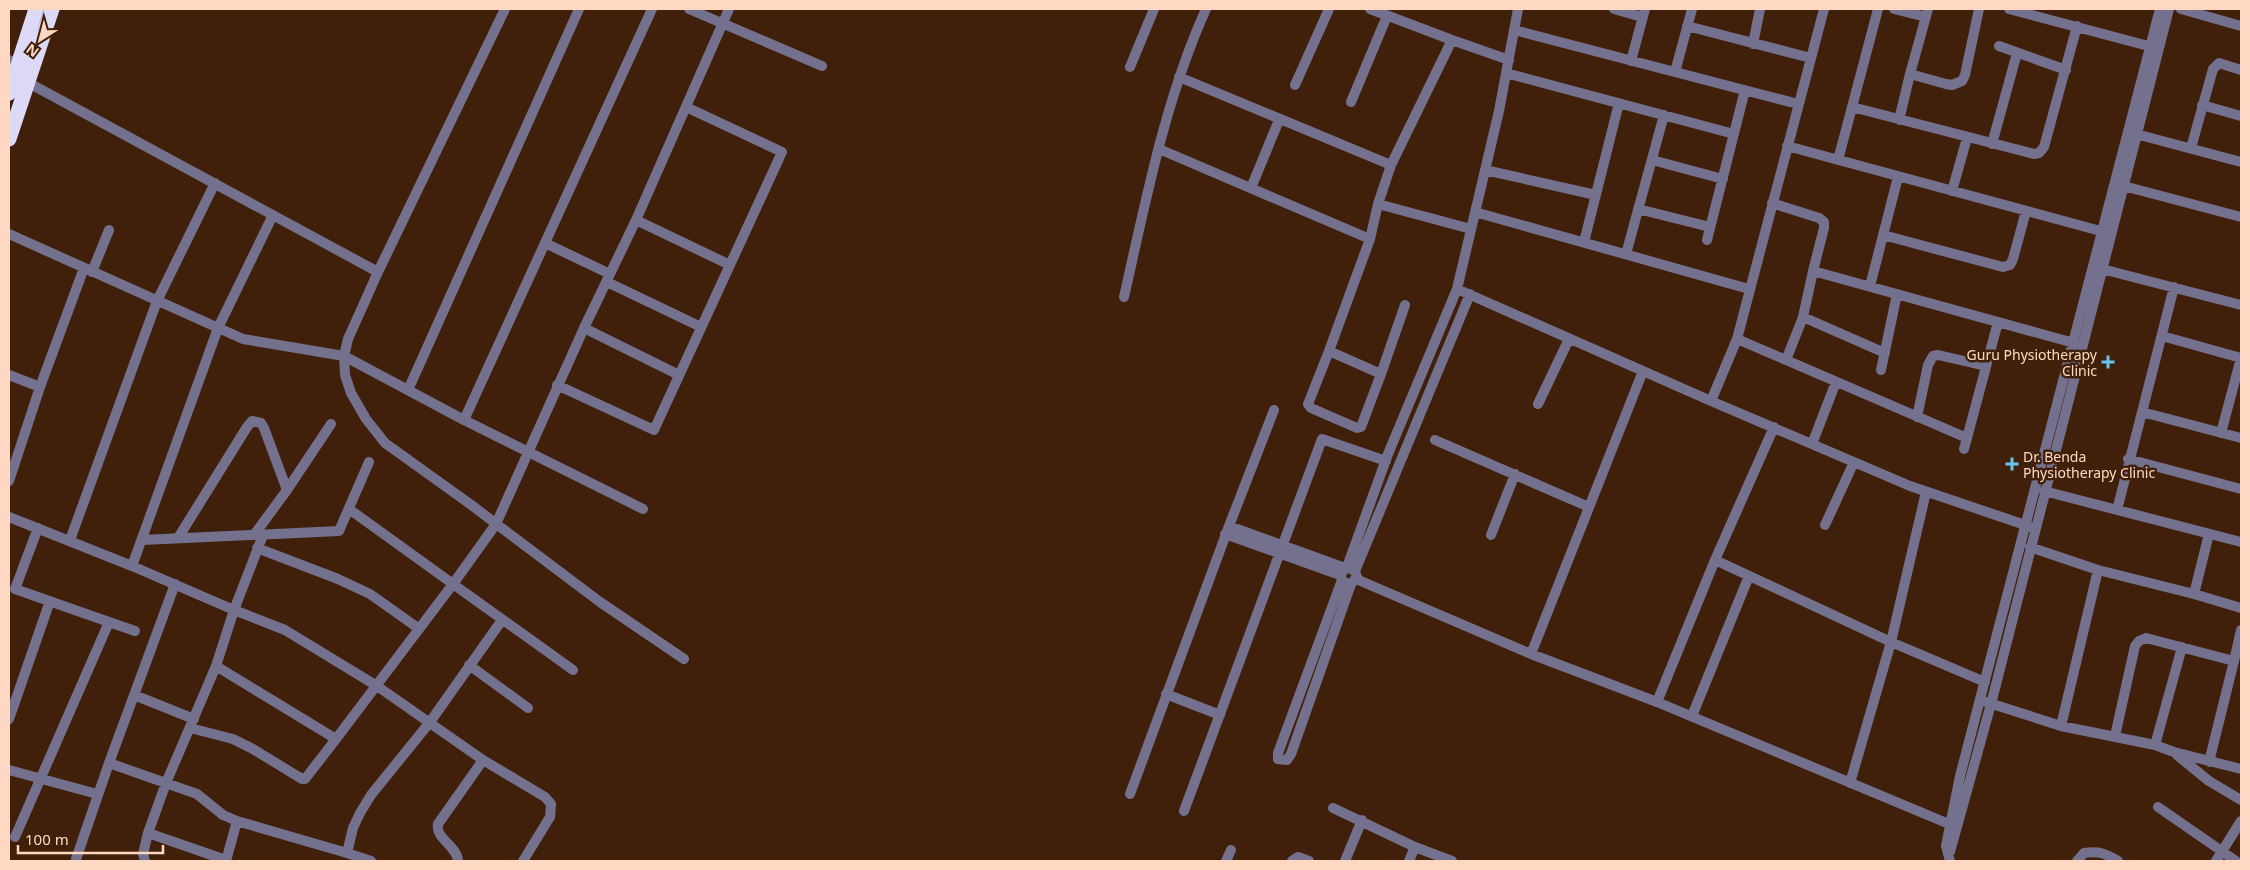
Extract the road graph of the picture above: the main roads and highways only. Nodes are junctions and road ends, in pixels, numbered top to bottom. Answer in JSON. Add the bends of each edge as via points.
{"nodes":[{"id":1,"x":36,"y":9,"type":"edge"},
{"id":2,"x":52,"y":9,"type":"edge"},
{"id":3,"x":13,"y":62,"type":"edge"},
{"id":4,"x":9,"y":93,"type":"edge"},
{"id":5,"x":9,"y":139,"type":"edge"}],
"edges":[{"from":1,"to":3,"type":"highway"},
{"from":2,"to":5,"type":"highway"},
{"from":3,"to":4,"type":"highway"}]}
